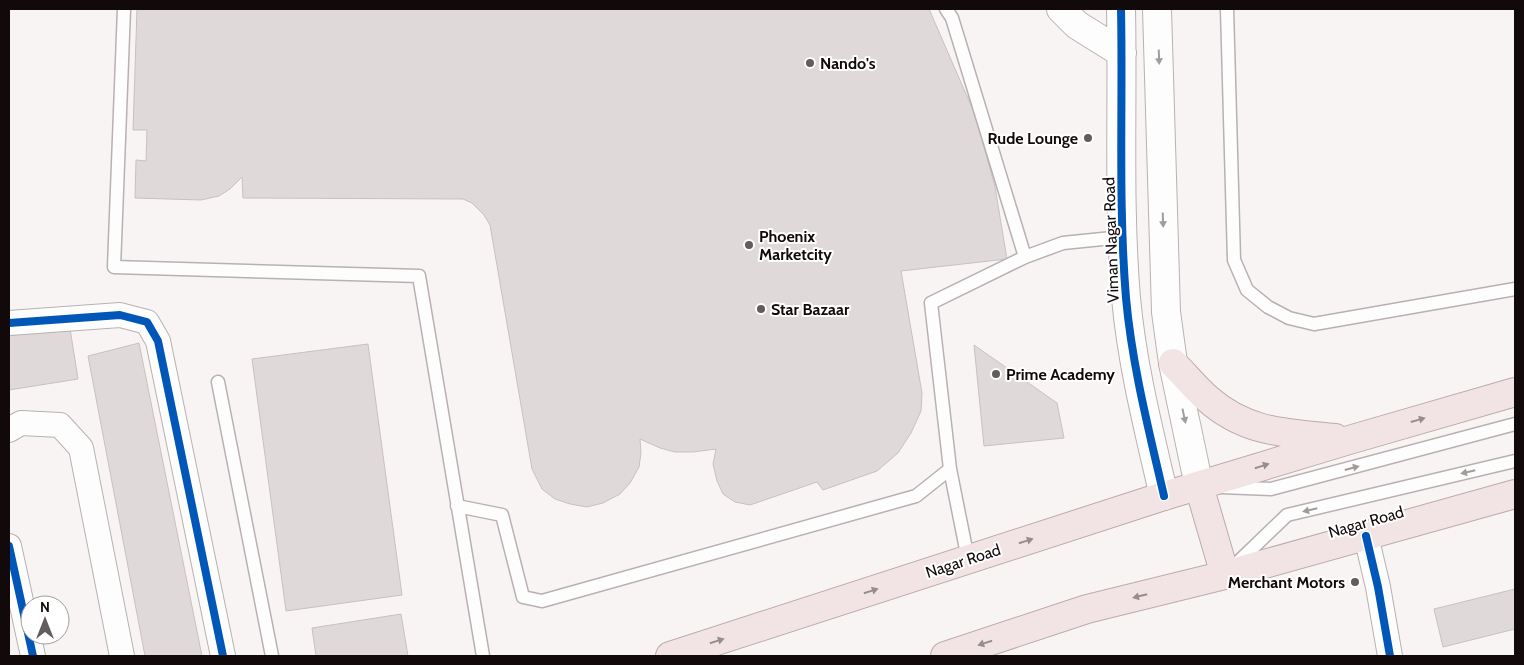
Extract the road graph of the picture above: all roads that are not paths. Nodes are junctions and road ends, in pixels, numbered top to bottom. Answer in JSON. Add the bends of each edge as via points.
{"nodes":[{"id":1,"x":124,"y":9,"type":"edge"},
{"id":2,"x":946,"y":9,"type":"edge"},
{"id":3,"x":1061,"y":9,"type":"edge"},
{"id":4,"x":1121,"y":9,"type":"edge"},
{"id":5,"x":1157,"y":9,"type":"edge"},
{"id":6,"x":1227,"y":9,"type":"edge"},
{"id":7,"x":1122,"y":53,"type":"junction"},
{"id":8,"x":1122,"y":237,"type":"junction"},
{"id":9,"x":1025,"y":257,"type":"junction"},
{"id":10,"x":1515,"y":289,"type":"edge"},
{"id":11,"x":9,"y":323,"type":"edge"},
{"id":12,"x":1173,"y":363,"type":"junction"},
{"id":13,"x":218,"y":382,"type":"dead end"},
{"id":14,"x":1515,"y":392,"type":"edge"},
{"id":15,"x":1515,"y":424,"type":"edge"},
{"id":16,"x":9,"y":430,"type":"edge"},
{"id":17,"x":1349,"y":440,"type":"junction"},
{"id":18,"x":1515,"y":461,"type":"edge"},
{"id":19,"x":950,"y":469,"type":"junction"},
{"id":20,"x":1199,"y":486,"type":"junction"},
{"id":21,"x":1515,"y":494,"type":"edge"},
{"id":22,"x":1164,"y":496,"type":"junction"},
{"id":23,"x":457,"y":506,"type":"junction"},
{"id":24,"x":1366,"y":536,"type":"junction"},
{"id":25,"x":9,"y":546,"type":"edge"},
{"id":26,"x":968,"y":559,"type":"junction"},
{"id":27,"x":1225,"y":575,"type":"junction"},
{"id":28,"x":33,"y":656,"type":"edge"},
{"id":29,"x":122,"y":656,"type":"edge"},
{"id":30,"x":223,"y":656,"type":"edge"},
{"id":31,"x":272,"y":656,"type":"edge"},
{"id":32,"x":483,"y":656,"type":"edge"},
{"id":33,"x":670,"y":656,"type":"edge"},
{"id":34,"x":945,"y":656,"type":"edge"},
{"id":35,"x":1390,"y":656,"type":"edge"}],
"edges":[{"from":1,"to":23,"type":"lane","via":[[114,267],[419,276]]},
{"from":2,"to":9,"type":"lane","via":[[952,18]]},
{"from":3,"to":7,"type":"street","via":[[1077,24]]},
{"from":4,"to":7,"type":"street","name":"Viman Nagar Road"},
{"from":5,"to":12,"type":"street","one_way":true,"via":[[1166,312]]},
{"from":6,"to":10,"type":"lane","via":[[1234,260],[1247,290],[1289,318],[1314,324]]},
{"from":7,"to":8,"type":"street","name":"Viman Nagar Road"},
{"from":8,"to":9,"type":"lane","via":[[1063,243]]},
{"from":8,"to":22,"type":"street","name":"Viman Nagar Road","via":[[1126,300],[1140,390]]},
{"from":9,"to":19,"type":"lane","via":[[931,303]]},
{"from":11,"to":30,"type":"street","via":[[120,315],[147,322],[158,342]]},
{"from":12,"to":17,"type":"highway","via":[[1208,400],[1238,420],[1276,432]]},
{"from":12,"to":20,"type":"street","one_way":true},
{"from":13,"to":31,"type":"lane"},
{"from":17,"to":14,"type":"highway","name":"Nagar Road","one_way":true},
{"from":20,"to":15,"type":"lane","one_way":true,"via":[[1271,490]]},
{"from":16,"to":29,"type":"street","via":[[20,422],[60,425],[81,448]]},
{"from":20,"to":17,"type":"highway","name":"Nagar Road","one_way":true},
{"from":18,"to":27,"type":"lane","one_way":true,"via":[[1287,515]]},
{"from":19,"to":23,"type":"lane","via":[[916,496],[542,601],[523,597],[502,515]]},
{"from":19,"to":26,"type":"lane"},
{"from":20,"to":22,"type":"highway","name":"Nagar Road"},
{"from":20,"to":27,"type":"highway"},
{"from":21,"to":24,"type":"highway","name":"Nagar Road"},
{"from":26,"to":22,"type":"highway","name":"Nagar Road","one_way":true},
{"from":23,"to":32,"type":"lane"},
{"from":24,"to":27,"type":"highway","name":"Nagar Road"},
{"from":24,"to":35,"type":"street"},
{"from":25,"to":28,"type":"street"},
{"from":33,"to":26,"type":"highway","name":"Nagar Road","one_way":true},
{"from":27,"to":34,"type":"highway","name":"Nagar Road","one_way":true,"via":[[1087,609]]}]}
